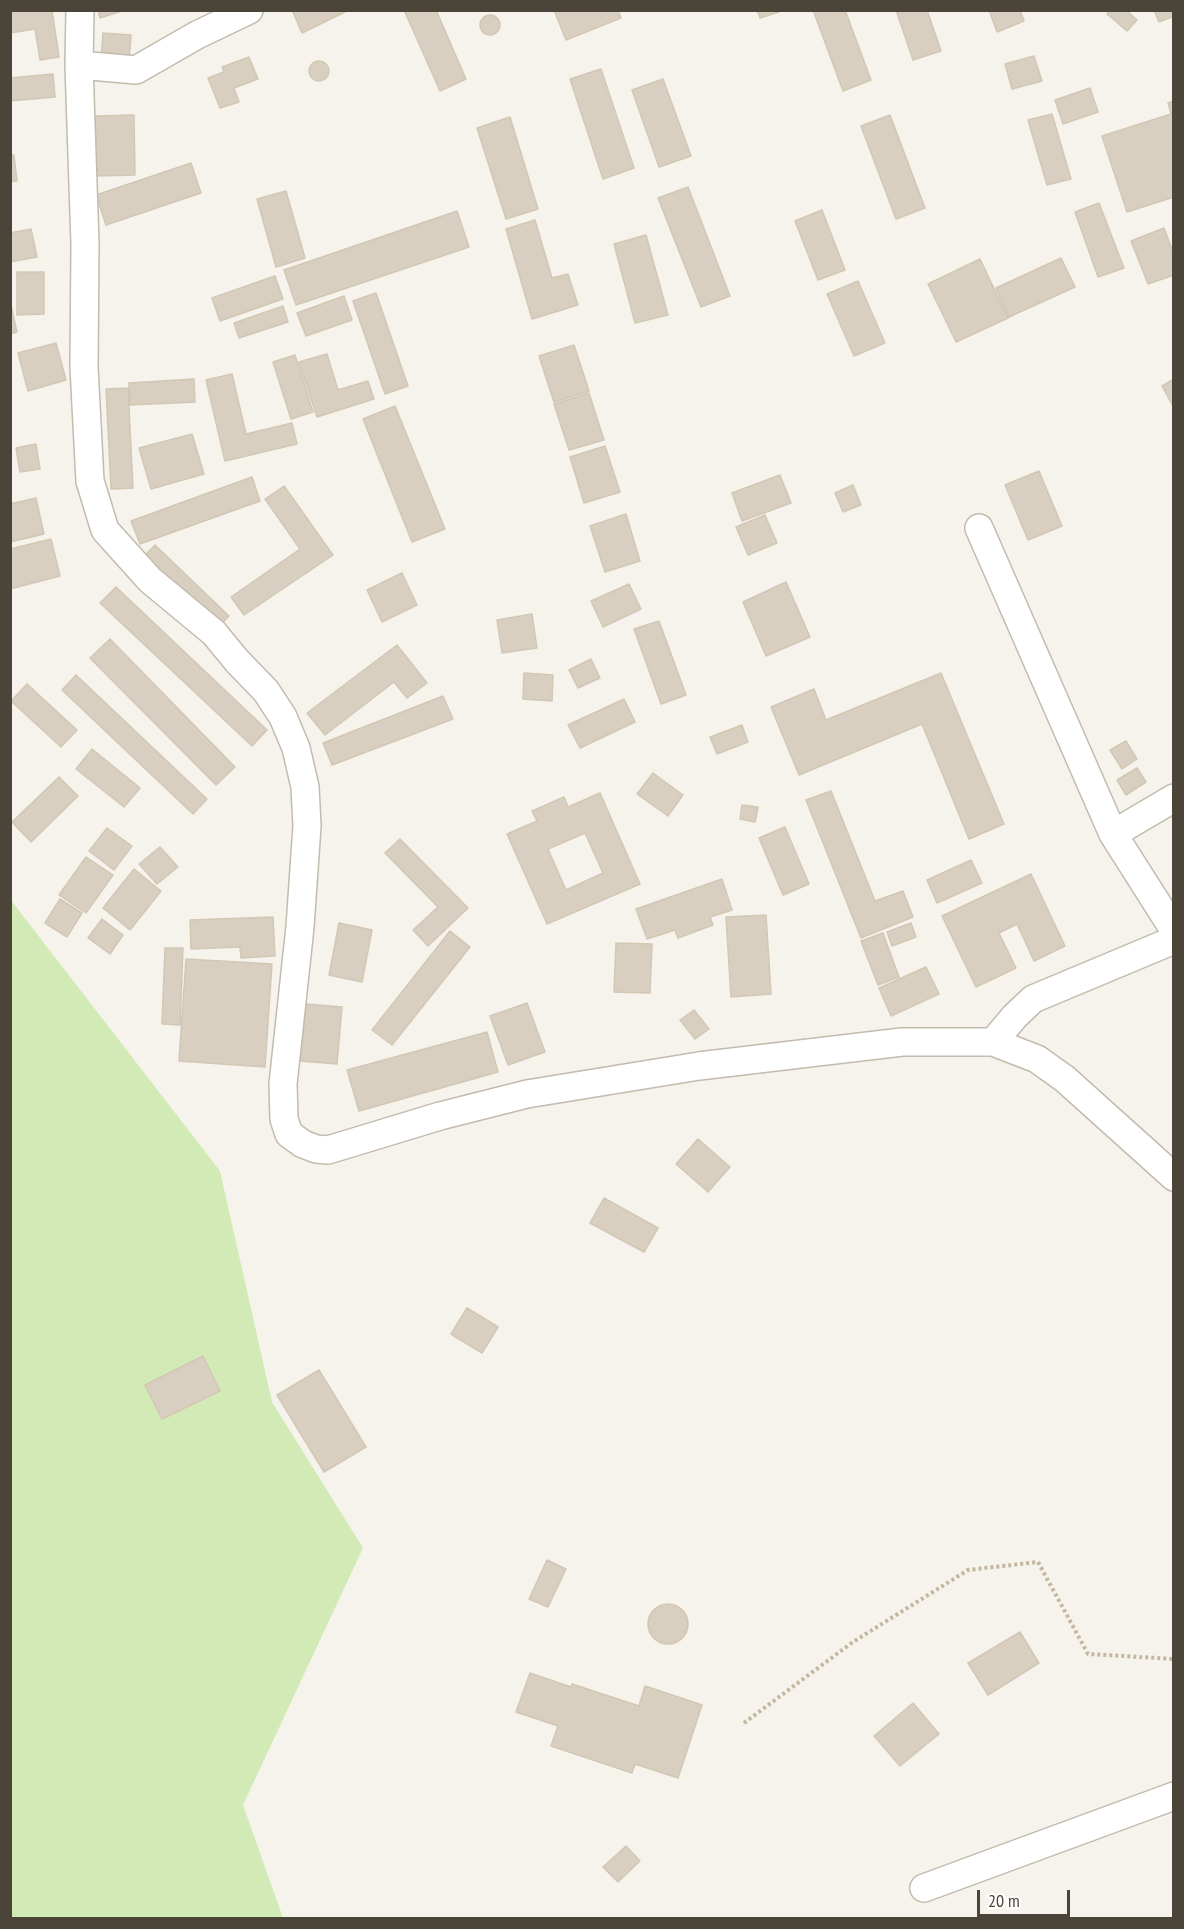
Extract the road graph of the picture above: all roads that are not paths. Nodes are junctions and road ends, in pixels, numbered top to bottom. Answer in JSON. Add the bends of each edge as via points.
{"nodes":[{"id":1,"x":80,"y":10,"type":"edge"},
{"id":2,"x":249,"y":10,"type":"edge"},
{"id":3,"x":79,"y":65,"type":"junction"},
{"id":4,"x":979,"y":528,"type":"dead end"},
{"id":5,"x":1173,"y":798,"type":"edge"},
{"id":6,"x":1113,"y":834,"type":"junction"},
{"id":7,"x":1173,"y":930,"type":"edge"},
{"id":8,"x":1173,"y":940,"type":"edge"},
{"id":9,"x":993,"y":1042,"type":"junction"},
{"id":10,"x":1173,"y":1177,"type":"edge"},
{"id":11,"x":1173,"y":1797,"type":"edge"},
{"id":12,"x":924,"y":1888,"type":"dead end"}],
"edges":[{"from":1,"to":3,"type":"street"},
{"from":2,"to":3,"type":"street","via":[[136,70]]},
{"from":3,"to":9,"type":"street","via":[[90,481],[105,530],[150,580],[214,633],[266,691],[296,748],[305,787],[307,826],[300,927],[284,1084],[284,1119],[289,1134],[303,1144],[328,1150],[527,1095],[699,1066],[902,1042]]},
{"from":4,"to":6,"type":"street"},
{"from":5,"to":6,"type":"street"},
{"from":6,"to":7,"type":"street"},
{"from":8,"to":9,"type":"street","via":[[1033,999]]},
{"from":9,"to":10,"type":"street","via":[[1037,1059],[1065,1079]]},
{"from":11,"to":12,"type":"street"}]}
